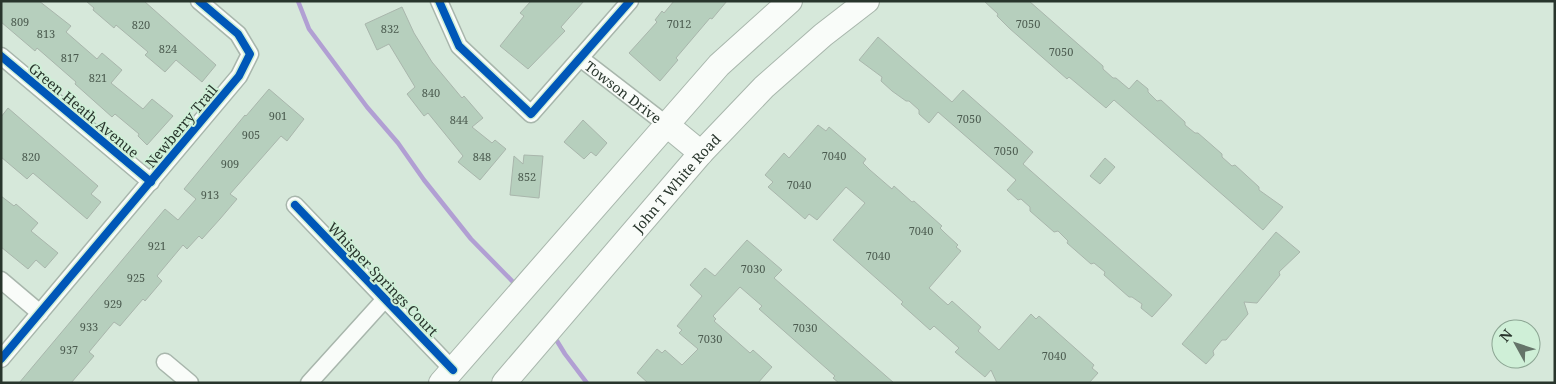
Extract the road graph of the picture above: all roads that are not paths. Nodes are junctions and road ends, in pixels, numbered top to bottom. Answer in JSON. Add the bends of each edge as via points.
{"nodes":[{"id":1,"x":199,"y":1,"type":"edge"},
{"id":2,"x":439,"y":1,"type":"edge"},
{"id":3,"x":630,"y":1,"type":"edge"},
{"id":4,"x":790,"y":1,"type":"edge"},
{"id":5,"x":868,"y":1,"type":"edge"},
{"id":6,"x":1,"y":56,"type":"edge"},
{"id":7,"x":580,"y":58,"type":"junction"},
{"id":8,"x":667,"y":125,"type":"junction"},
{"id":9,"x":701,"y":153,"type":"junction"},
{"id":10,"x":150,"y":182,"type":"junction"},
{"id":11,"x":295,"y":205,"type":"dead end"},
{"id":12,"x":1,"y":280,"type":"edge"},
{"id":13,"x":385,"y":299,"type":"junction"},
{"id":14,"x":40,"y":313,"type":"junction"},
{"id":15,"x":1,"y":359,"type":"edge"},
{"id":16,"x":165,"y":362,"type":"dead end"},
{"id":17,"x":454,"y":379,"type":"edge"},
{"id":18,"x":190,"y":383,"type":"edge"},
{"id":19,"x":309,"y":383,"type":"edge"},
{"id":20,"x":504,"y":383,"type":"edge"}],
"edges":[{"from":1,"to":10,"type":"street","name":"Newberry Trail","via":[[238,34],[250,54],[239,76]]},
{"from":2,"to":7,"type":"street","via":[[459,46],[530,114]]},
{"from":3,"to":7,"type":"street"},
{"from":4,"to":8,"type":"main road","via":[[719,65]]},
{"from":5,"to":9,"type":"main road","name":"John T White Road","via":[[764,87]]},
{"from":6,"to":10,"type":"street","name":"Green Heath Avenue"},
{"from":7,"to":8,"type":"street","name":"Towson Drive"},
{"from":8,"to":9,"type":"main road"},
{"from":8,"to":17,"type":"main road"},
{"from":9,"to":20,"type":"main road","name":"John T White Road"},
{"from":10,"to":14,"type":"street","name":"Newberry Trail"},
{"from":11,"to":13,"type":"street","name":"Whisper Springs Court"},
{"from":12,"to":14,"type":"street"},
{"from":13,"to":17,"type":"street","name":"Whisper Springs Court"},
{"from":13,"to":19,"type":"street"},
{"from":14,"to":15,"type":"street","name":"Newberry Trail"},
{"from":16,"to":18,"type":"street"}]}
